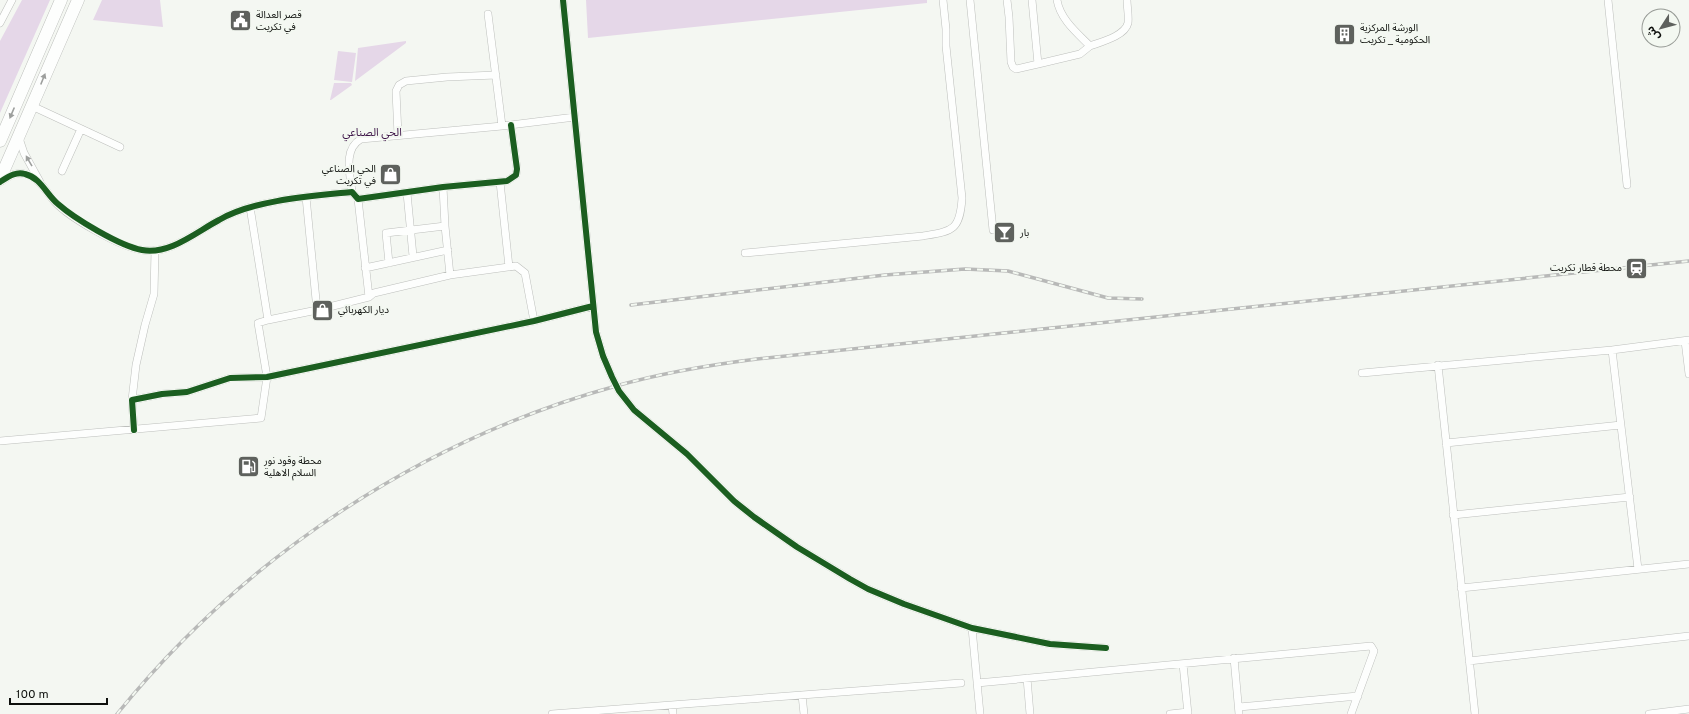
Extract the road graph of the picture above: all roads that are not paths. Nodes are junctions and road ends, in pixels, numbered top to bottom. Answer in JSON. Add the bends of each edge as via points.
{"nodes":[{"id":1,"x":12,"y":0,"type":"edge"},
{"id":2,"x":61,"y":0,"type":"edge"},
{"id":3,"x":78,"y":0,"type":"edge"},
{"id":4,"x":563,"y":0,"type":"edge"},
{"id":5,"x":943,"y":0,"type":"edge"},
{"id":6,"x":970,"y":0,"type":"edge"},
{"id":7,"x":1007,"y":0,"type":"edge"},
{"id":8,"x":1032,"y":0,"type":"edge"},
{"id":9,"x":1057,"y":0,"type":"edge"},
{"id":10,"x":1126,"y":0,"type":"edge"},
{"id":11,"x":1608,"y":0,"type":"edge"},
{"id":12,"x":488,"y":14,"type":"dead end"},
{"id":13,"x":0,"y":23,"type":"edge"},
{"id":14,"x":1090,"y":46,"type":"junction"},
{"id":15,"x":1038,"y":64,"type":"junction"},
{"id":16,"x":496,"y":75,"type":"junction"},
{"id":17,"x":32,"y":106,"type":"junction"},
{"id":18,"x":575,"y":117,"type":"junction"},
{"id":19,"x":511,"y":125,"type":"junction"},
{"id":20,"x":502,"y":126,"type":"junction"},
{"id":21,"x":81,"y":129,"type":"junction"},
{"id":22,"x":398,"y":135,"type":"junction"},
{"id":23,"x":19,"y":137,"type":"junction"},
{"id":24,"x":0,"y":141,"type":"edge"},
{"id":25,"x":120,"y":147,"type":"dead end"},
{"id":26,"x":62,"y":171,"type":"dead end"},
{"id":27,"x":0,"y":179,"type":"edge"},
{"id":28,"x":0,"y":182,"type":"edge"},
{"id":29,"x":500,"y":182,"type":"junction"},
{"id":30,"x":41,"y":184,"type":"junction"},
{"id":31,"x":1627,"y":185,"type":"dead end"},
{"id":32,"x":444,"y":187,"type":"junction"},
{"id":33,"x":352,"y":192,"type":"junction"},
{"id":34,"x":407,"y":193,"type":"junction"},
{"id":35,"x":306,"y":197,"type":"junction"},
{"id":36,"x":358,"y":199,"type":"junction"},
{"id":37,"x":250,"y":207,"type":"junction"},
{"id":38,"x":445,"y":226,"type":"junction"},
{"id":39,"x":993,"y":230,"type":"dead end"},
{"id":40,"x":410,"y":231,"type":"junction"},
{"id":41,"x":155,"y":250,"type":"junction"},
{"id":42,"x":448,"y":250,"type":"junction"},
{"id":43,"x":745,"y":253,"type":"dead end"},
{"id":44,"x":413,"y":256,"type":"junction"},
{"id":45,"x":389,"y":262,"type":"junction"},
{"id":46,"x":509,"y":267,"type":"junction"},
{"id":47,"x":365,"y":268,"type":"junction"},
{"id":48,"x":450,"y":276,"type":"junction"},
{"id":49,"x":369,"y":297,"type":"junction"},
{"id":50,"x":593,"y":306,"type":"junction"},
{"id":51,"x":317,"y":310,"type":"junction"},
{"id":52,"x":268,"y":320,"type":"junction"},
{"id":53,"x":534,"y":321,"type":"junction"},
{"id":54,"x":1687,"y":341,"type":"edge"},
{"id":55,"x":1612,"y":350,"type":"junction"},
{"id":56,"x":1438,"y":365,"type":"junction"},
{"id":57,"x":1362,"y":372,"type":"dead end"},
{"id":58,"x":1689,"y":374,"type":"edge"},
{"id":59,"x":267,"y":377,"type":"junction"},
{"id":60,"x":132,"y":400,"type":"junction"},
{"id":61,"x":1621,"y":425,"type":"junction"},
{"id":62,"x":134,"y":430,"type":"junction"},
{"id":63,"x":0,"y":441,"type":"edge"},
{"id":64,"x":1446,"y":443,"type":"junction"},
{"id":65,"x":1630,"y":497,"type":"junction"},
{"id":66,"x":1453,"y":515,"type":"junction"},
{"id":67,"x":1689,"y":564,"type":"edge"},
{"id":68,"x":1638,"y":569,"type":"junction"},
{"id":69,"x":1461,"y":588,"type":"junction"},
{"id":70,"x":972,"y":628,"type":"junction"},
{"id":71,"x":1689,"y":636,"type":"edge"},
{"id":72,"x":1106,"y":648,"type":"dead end"},
{"id":73,"x":1234,"y":658,"type":"junction"},
{"id":74,"x":1469,"y":661,"type":"junction"},
{"id":75,"x":1184,"y":664,"type":"junction"},
{"id":76,"x":1027,"y":678,"type":"junction"},
{"id":77,"x":961,"y":683,"type":"dead end"},
{"id":78,"x":977,"y":683,"type":"junction"},
{"id":79,"x":802,"y":695,"type":"junction"},
{"id":80,"x":1358,"y":696,"type":"junction"},
{"id":81,"x":672,"y":705,"type":"junction"},
{"id":82,"x":1689,"y":710,"type":"edge"},
{"id":83,"x":1239,"y":711,"type":"edge"},
{"id":84,"x":1188,"y":713,"type":"edge"},
{"id":85,"x":552,"y":714,"type":"edge"},
{"id":86,"x":673,"y":714,"type":"edge"},
{"id":87,"x":804,"y":714,"type":"edge"},
{"id":88,"x":980,"y":714,"type":"edge"},
{"id":89,"x":1030,"y":714,"type":"edge"},
{"id":90,"x":1170,"y":714,"type":"edge"},
{"id":91,"x":1351,"y":714,"type":"edge"},
{"id":92,"x":1474,"y":714,"type":"edge"},
{"id":93,"x":1649,"y":714,"type":"edge"}],
"edges":[{"from":1,"to":13,"type":"street"},
{"from":2,"to":24,"type":"main road","one_way":true},
{"from":17,"to":3,"type":"main road","one_way":true},
{"from":4,"to":18,"type":"street"},
{"from":5,"to":43,"type":"street","via":[[946,54],[962,198],[961,214],[956,226],[946,232],[923,236]]},
{"from":6,"to":39,"type":"street"},
{"from":7,"to":15,"type":"street","via":[[1013,67],[1016,69]]},
{"from":8,"to":15,"type":"street"},
{"from":9,"to":14,"type":"street","via":[[1066,21]]},
{"from":10,"to":14,"type":"street","via":[[1128,22],[1125,29]]},
{"from":11,"to":31,"type":"street"},
{"from":12,"to":16,"type":"street"},
{"from":14,"to":15,"type":"street","via":[[1080,54]]},
{"from":16,"to":20,"type":"street"},
{"from":16,"to":22,"type":"street","via":[[448,77],[400,85],[396,91]]},
{"from":17,"to":21,"type":"street"},
{"from":17,"to":23,"type":"main road"},
{"from":18,"to":19,"type":"street"},
{"from":18,"to":50,"type":"street"},
{"from":19,"to":20,"type":"street"},
{"from":19,"to":29,"type":"street","via":[[517,172],[510,180]]},
{"from":20,"to":22,"type":"street"},
{"from":21,"to":25,"type":"street"},
{"from":21,"to":26,"type":"street"},
{"from":22,"to":33,"type":"street","via":[[368,137],[354,143],[350,154]]},
{"from":23,"to":27,"type":"main road"},
{"from":30,"to":23,"type":"street","one_way":true,"via":[[24,153]]},
{"from":28,"to":30,"type":"street","via":[[19,173],[27,174]]},
{"from":29,"to":32,"type":"street"},
{"from":29,"to":46,"type":"street"},
{"from":30,"to":41,"type":"street","via":[[56,202],[87,224],[128,246]]},
{"from":32,"to":34,"type":"street"},
{"from":32,"to":38,"type":"street"},
{"from":33,"to":35,"type":"street"},
{"from":33,"to":36,"type":"street"},
{"from":34,"to":36,"type":"street"},
{"from":34,"to":40,"type":"street"},
{"from":35,"to":37,"type":"street"},
{"from":35,"to":51,"type":"street"},
{"from":36,"to":47,"type":"street"},
{"from":37,"to":41,"type":"street","via":[[229,214],[174,245]]},
{"from":37,"to":52,"type":"street"},
{"from":38,"to":40,"type":"street"},
{"from":38,"to":42,"type":"street"},
{"from":40,"to":44,"type":"street"},
{"from":40,"to":45,"type":"street","via":[[386,233]]},
{"from":41,"to":60,"type":"street","via":[[154,294],[136,365]]},
{"from":42,"to":44,"type":"street"},
{"from":42,"to":48,"type":"street"},
{"from":44,"to":45,"type":"street"},
{"from":45,"to":47,"type":"street"},
{"from":46,"to":48,"type":"street"},
{"from":46,"to":53,"type":"street","via":[[516,266],[525,273]]},
{"from":47,"to":49,"type":"street"},
{"from":48,"to":49,"type":"street","via":[[374,293]]},
{"from":49,"to":51,"type":"street"},
{"from":50,"to":53,"type":"street"},
{"from":50,"to":70,"type":"street","via":[[600,350],[619,391],[634,410],[687,454],[734,502],[781,536],[850,579],[904,604]]},
{"from":51,"to":52,"type":"street"},
{"from":52,"to":59,"type":"street","via":[[258,323]]},
{"from":53,"to":59,"type":"street"},
{"from":54,"to":55,"type":"street"},
{"from":54,"to":58,"type":"street"},
{"from":55,"to":56,"type":"street"},
{"from":55,"to":61,"type":"street"},
{"from":56,"to":57,"type":"street"},
{"from":56,"to":64,"type":"street"},
{"from":59,"to":60,"type":"street","via":[[230,378],[187,392]]},
{"from":59,"to":62,"type":"street","via":[[260,418]]},
{"from":60,"to":62,"type":"street"},
{"from":61,"to":64,"type":"street"},
{"from":61,"to":65,"type":"street"},
{"from":62,"to":63,"type":"street"},
{"from":64,"to":66,"type":"street"},
{"from":65,"to":66,"type":"street"},
{"from":65,"to":68,"type":"street"},
{"from":66,"to":69,"type":"street"},
{"from":67,"to":68,"type":"street"},
{"from":68,"to":69,"type":"street"},
{"from":69,"to":74,"type":"street"},
{"from":70,"to":72,"type":"street","via":[[1050,644]]},
{"from":70,"to":78,"type":"street"},
{"from":71,"to":74,"type":"street"},
{"from":73,"to":75,"type":"street"},
{"from":73,"to":80,"type":"street","via":[[1371,646],[1374,651]]},
{"from":73,"to":83,"type":"street"},
{"from":74,"to":92,"type":"street"},
{"from":75,"to":76,"type":"street"},
{"from":75,"to":84,"type":"street"},
{"from":76,"to":78,"type":"street"},
{"from":76,"to":89,"type":"street"},
{"from":77,"to":79,"type":"street"},
{"from":78,"to":88,"type":"street"},
{"from":79,"to":81,"type":"street"},
{"from":79,"to":87,"type":"street"},
{"from":80,"to":83,"type":"street"},
{"from":80,"to":91,"type":"street"},
{"from":81,"to":85,"type":"street"},
{"from":81,"to":86,"type":"street"},
{"from":82,"to":93,"type":"street"},
{"from":84,"to":90,"type":"street"}]}
